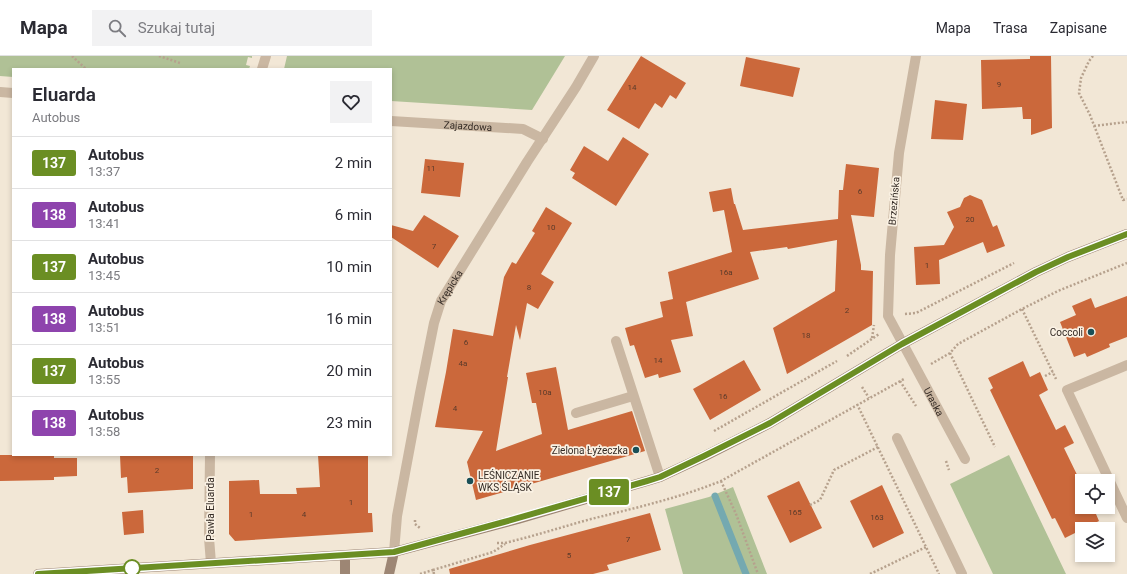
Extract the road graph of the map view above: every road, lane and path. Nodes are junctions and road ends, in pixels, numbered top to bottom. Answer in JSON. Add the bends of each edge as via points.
{"nodes":[{"id":1,"x":72,"y":56,"type":"edge"},
{"id":2,"x":159,"y":56,"type":"edge"},
{"id":3,"x":266,"y":56,"type":"edge"},
{"id":4,"x":594,"y":56,"type":"edge"},
{"id":5,"x":916,"y":56,"type":"edge"},
{"id":6,"x":1093,"y":56,"type":"edge"},
{"id":7,"x":180,"y":64,"type":"dead end"},
{"id":8,"x":85,"y":68,"type":"edge"},
{"id":9,"x":262,"y":68,"type":"edge"},
{"id":10,"x":0,"y":92,"type":"edge"},
{"id":11,"x":12,"y":93,"type":"edge"},
{"id":12,"x":392,"y":121,"type":"edge"},
{"id":13,"x":1127,"y":122,"type":"edge"},
{"id":14,"x":1094,"y":126,"type":"junction"},
{"id":15,"x":543,"y":139,"type":"junction"},
{"id":16,"x":1127,"y":199,"type":"edge"},
{"id":17,"x":1127,"y":234,"type":"edge"},
{"id":18,"x":1127,"y":263,"type":"edge"},
{"id":19,"x":1022,"y":309,"type":"junction"},
{"id":20,"x":892,"y":324,"type":"junction"},
{"id":21,"x":616,"y":341,"type":"dead end"},
{"id":22,"x":902,"y":344,"type":"junction"},
{"id":23,"x":950,"y":353,"type":"junction"},
{"id":24,"x":845,"y":357,"type":"dead end"},
{"id":25,"x":839,"y":360,"type":"dead end"},
{"id":26,"x":934,"y":363,"type":"dead end"},
{"id":27,"x":1127,"y":365,"type":"edge"},
{"id":28,"x":1053,"y":372,"type":"junction"},
{"id":29,"x":1044,"y":376,"type":"dead end"},
{"id":30,"x":1067,"y":390,"type":"junction"},
{"id":31,"x":633,"y":396,"type":"junction"},
{"id":32,"x":857,"y":404,"type":"dead end"},
{"id":33,"x":576,"y":413,"type":"dead end"},
{"id":34,"x":708,"y":434,"type":"dead end"},
{"id":35,"x":897,"y":438,"type":"dead end"},
{"id":36,"x":995,"y":446,"type":"dead end"},
{"id":37,"x":878,"y":447,"type":"junction"},
{"id":38,"x":210,"y":456,"type":"edge"},
{"id":39,"x":966,"y":459,"type":"dead end"},
{"id":40,"x":660,"y":477,"type":"junction"},
{"id":41,"x":721,"y":481,"type":"dead end"},
{"id":42,"x":810,"y":505,"type":"dead end"},
{"id":43,"x":414,"y":515,"type":"dead end"},
{"id":44,"x":1127,"y":518,"type":"edge"},
{"id":45,"x":426,"y":527,"type":"dead end"},
{"id":46,"x":505,"y":543,"type":"dead end"},
{"id":47,"x":926,"y":547,"type":"junction"},
{"id":48,"x":394,"y":552,"type":"junction"},
{"id":49,"x":345,"y":556,"type":"junction"},
{"id":50,"x":211,"y":563,"type":"junction"},
{"id":51,"x":433,"y":570,"type":"junction"},
{"id":52,"x":38,"y":574,"type":"edge"},
{"id":53,"x":345,"y":574,"type":"edge"},
{"id":54,"x":389,"y":574,"type":"edge"},
{"id":55,"x":420,"y":574,"type":"edge"},
{"id":56,"x":434,"y":574,"type":"edge"},
{"id":57,"x":758,"y":574,"type":"edge"},
{"id":58,"x":870,"y":574,"type":"edge"},
{"id":59,"x":939,"y":574,"type":"edge"},
{"id":60,"x":962,"y":574,"type":"edge"}],
"edges":[{"from":1,"to":8,"type":"path"},
{"from":2,"to":7,"type":"path"},
{"from":3,"to":9,"type":"street"},
{"from":4,"to":15,"type":"street","name":"Krępicka"},
{"from":5,"to":20,"type":"street","name":"Brzezińska","via":[[893,203],[888,316]]},
{"from":6,"to":14,"type":"path","via":[[1081,78],[1079,93]]},
{"from":10,"to":11,"type":"street"},
{"from":12,"to":15,"type":"street","name":"Zajazdowa","via":[[523,129]]},
{"from":13,"to":14,"type":"path"},
{"from":14,"to":16,"type":"path","via":[[1123,200]]},
{"from":15,"to":48,"type":"street","name":"Krępicka","via":[[441,300],[434,323],[397,516]]},
{"from":17,"to":22,"type":"street","via":[[1036,272]]},
{"from":18,"to":19,"type":"path","via":[[1058,291]]},
{"from":19,"to":23,"type":"path","via":[[958,344]]},
{"from":19,"to":28,"type":"path"},
{"from":20,"to":22,"type":"street","name":"Brzezińska"},
{"from":20,"to":24,"type":"path"},
{"from":21,"to":31,"type":"street"},
{"from":22,"to":39,"type":"street","name":"Uraska"},
{"from":22,"to":40,"type":"street","via":[[770,423]]},
{"from":23,"to":26,"type":"path"},
{"from":23,"to":36,"type":"path"},
{"from":25,"to":34,"type":"path"},
{"from":27,"to":30,"type":"street"},
{"from":28,"to":29,"type":"path"},
{"from":28,"to":30,"type":"path","via":[[1059,386]]},
{"from":30,"to":44,"type":"street"},
{"from":31,"to":33,"type":"street"},
{"from":31,"to":40,"type":"street"},
{"from":32,"to":37,"type":"path"},
{"from":35,"to":60,"type":"street"},
{"from":37,"to":42,"type":"path","via":[[834,470],[820,500]]},
{"from":37,"to":47,"type":"path"},
{"from":38,"to":50,"type":"street","name":"Pawła Eluarda"},
{"from":40,"to":48,"type":"street"},
{"from":41,"to":57,"type":"path"},
{"from":43,"to":45,"type":"path","via":[[415,524],[420,528]]},
{"from":46,"to":51,"type":"path","via":[[493,552]]},
{"from":47,"to":58,"type":"path"},
{"from":47,"to":59,"type":"path"},
{"from":48,"to":49,"type":"street"},
{"from":48,"to":54,"type":"street"},
{"from":49,"to":50,"type":"street"},
{"from":49,"to":53,"type":"street"},
{"from":50,"to":52,"type":"street"},
{"from":51,"to":55,"type":"path"},
{"from":51,"to":56,"type":"path"}]}
